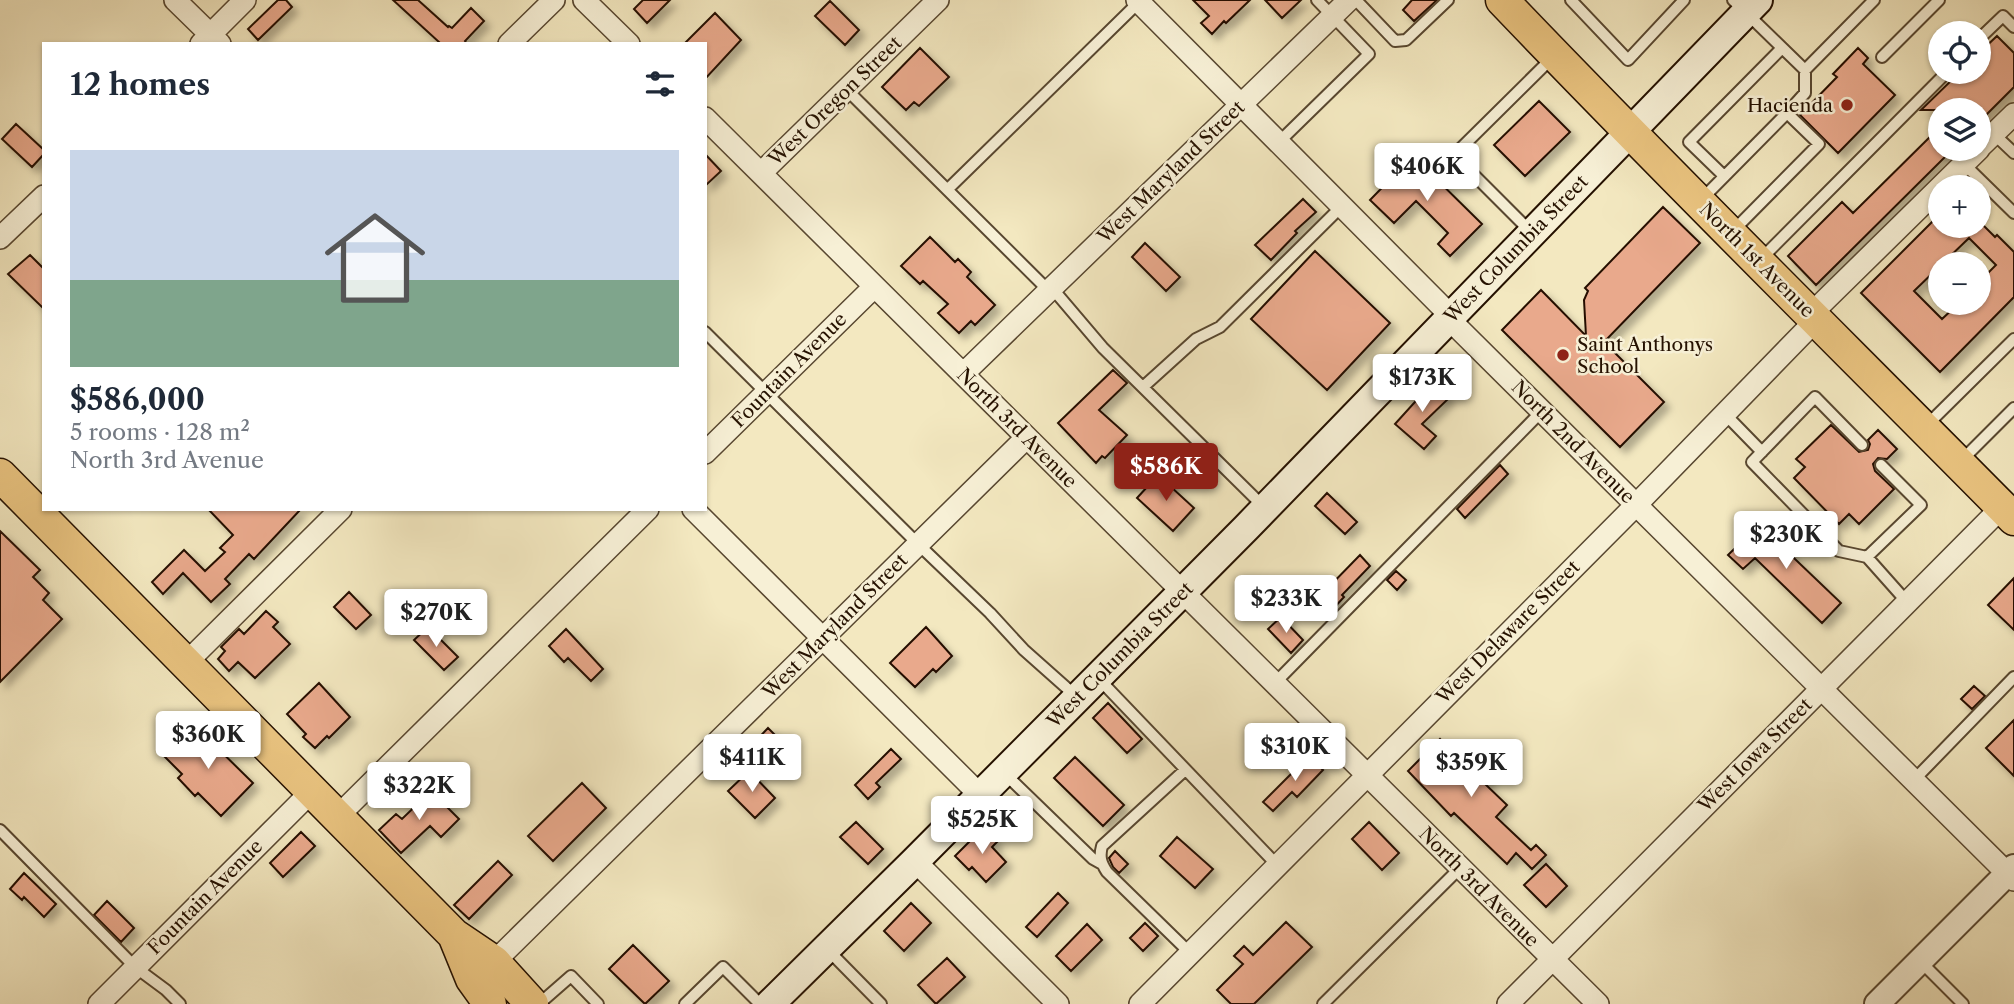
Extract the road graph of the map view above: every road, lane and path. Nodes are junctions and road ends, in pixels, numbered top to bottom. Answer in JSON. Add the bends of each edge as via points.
{"nodes":[{"id":1,"x":176,"y":0,"type":"edge"},
{"id":2,"x":245,"y":0,"type":"edge"},
{"id":3,"x":554,"y":0,"type":"edge"},
{"id":4,"x":584,"y":0,"type":"edge"},
{"id":5,"x":938,"y":0,"type":"edge"},
{"id":6,"x":1317,"y":0,"type":"edge"},
{"id":7,"x":1349,"y":0,"type":"edge"},
{"id":8,"x":1356,"y":0,"type":"edge"},
{"id":9,"x":1448,"y":0,"type":"edge"},
{"id":10,"x":1502,"y":0,"type":"edge"},
{"id":11,"x":1571,"y":0,"type":"edge"},
{"id":12,"x":1684,"y":0,"type":"edge"},
{"id":13,"x":1874,"y":0,"type":"edge"},
{"id":14,"x":1939,"y":0,"type":"edge"},
{"id":15,"x":1138,"y":1,"type":"edge"},
{"id":16,"x":1745,"y":4,"type":"edge"},
{"id":17,"x":1332,"y":16,"type":"junction"},
{"id":18,"x":2014,"y":27,"type":"edge"},
{"id":19,"x":1991,"y":28,"type":"edge"},
{"id":20,"x":210,"y":41,"type":"edge"},
{"id":21,"x":511,"y":42,"type":"edge"},
{"id":22,"x":627,"y":42,"type":"edge"},
{"id":23,"x":1782,"y":48,"type":"junction"},
{"id":24,"x":1555,"y":55,"type":"junction"},
{"id":25,"x":1882,"y":57,"type":"dead end"},
{"id":26,"x":1805,"y":70,"type":"junction"},
{"id":27,"x":1935,"y":84,"type":"edge"},
{"id":28,"x":846,"y":90,"type":"junction"},
{"id":29,"x":1240,"y":105,"type":"junction"},
{"id":30,"x":1787,"y":113,"type":"junction"},
{"id":31,"x":2014,"y":114,"type":"edge"},
{"id":32,"x":707,"y":120,"type":"edge"},
{"id":33,"x":1629,"y":133,"type":"junction"},
{"id":34,"x":1991,"y":137,"type":"edge"},
{"id":35,"x":1279,"y":142,"type":"junction"},
{"id":36,"x":1991,"y":150,"type":"edge"},
{"id":37,"x":2014,"y":153,"type":"edge"},
{"id":38,"x":1967,"y":161,"type":"edge"},
{"id":39,"x":1986,"y":161,"type":"edge"},
{"id":40,"x":761,"y":173,"type":"junction"},
{"id":41,"x":1724,"y":176,"type":"junction"},
{"id":42,"x":948,"y":189,"type":"junction"},
{"id":43,"x":42,"y":198,"type":"edge"},
{"id":44,"x":1699,"y":202,"type":"junction"},
{"id":45,"x":1342,"y":206,"type":"junction"},
{"id":46,"x":2014,"y":213,"type":"edge"},
{"id":47,"x":1532,"y":233,"type":"junction"},
{"id":48,"x":1731,"y":233,"type":"junction"},
{"id":49,"x":0,"y":238,"type":"edge"},
{"id":50,"x":1759,"y":261,"type":"junction"},
{"id":51,"x":874,"y":287,"type":"junction"},
{"id":52,"x":1050,"y":289,"type":"junction"},
{"id":53,"x":1451,"y":316,"type":"junction"},
{"id":54,"x":1814,"y":317,"type":"junction"},
{"id":55,"x":707,"y":334,"type":"edge"},
{"id":56,"x":2014,"y":340,"type":"edge"},
{"id":57,"x":963,"y":374,"type":"junction"},
{"id":58,"x":1143,"y":387,"type":"junction"},
{"id":59,"x":766,"y":393,"type":"junction"},
{"id":60,"x":2014,"y":408,"type":"edge"},
{"id":61,"x":1542,"y":411,"type":"junction"},
{"id":62,"x":1724,"y":413,"type":"junction"},
{"id":63,"x":1924,"y":428,"type":"junction"},
{"id":64,"x":1026,"y":438,"type":"junction"},
{"id":65,"x":1862,"y":445,"type":"dead end"},
{"id":66,"x":707,"y":451,"type":"edge"},
{"id":67,"x":1762,"y":452,"type":"junction"},
{"id":68,"x":1959,"y":463,"type":"junction"},
{"id":69,"x":1881,"y":465,"type":"dead end"},
{"id":70,"x":0,"y":475,"type":"edge"},
{"id":71,"x":38,"y":503,"type":"edge"},
{"id":72,"x":1636,"y":505,"type":"junction"},
{"id":73,"x":1265,"y":508,"type":"junction"},
{"id":74,"x":45,"y":511,"type":"edge"},
{"id":75,"x":339,"y":511,"type":"edge"},
{"id":76,"x":646,"y":511,"type":"edge"},
{"id":77,"x":695,"y":511,"type":"edge"},
{"id":78,"x":2008,"y":513,"type":"edge"},
{"id":79,"x":918,"y":544,"type":"junction"},
{"id":80,"x":1867,"y":558,"type":"junction"},
{"id":81,"x":1184,"y":591,"type":"junction"},
{"id":82,"x":1907,"y":602,"type":"junction"},
{"id":83,"x":822,"y":638,"type":"junction"},
{"id":84,"x":186,"y":664,"type":"junction"},
{"id":85,"x":2014,"y":677,"type":"edge"},
{"id":86,"x":1098,"y":678,"type":"junction"},
{"id":87,"x":1275,"y":683,"type":"junction"},
{"id":88,"x":1820,"y":689,"type":"junction"},
{"id":89,"x":1077,"y":698,"type":"junction"},
{"id":90,"x":1185,"y":770,"type":"junction"},
{"id":91,"x":1003,"y":772,"type":"junction"},
{"id":92,"x":1366,"y":775,"type":"junction"},
{"id":93,"x":1913,"y":781,"type":"junction"},
{"id":94,"x":312,"y":791,"type":"junction"},
{"id":95,"x":980,"y":795,"type":"junction"},
{"id":96,"x":338,"y":816,"type":"junction"},
{"id":97,"x":0,"y":830,"type":"edge"},
{"id":98,"x":915,"y":861,"type":"junction"},
{"id":99,"x":1102,"y":864,"type":"junction"},
{"id":100,"x":1277,"y":865,"type":"junction"},
{"id":101,"x":1460,"y":867,"type":"junction"},
{"id":102,"x":2012,"y":873,"type":"edge"},
{"id":103,"x":454,"y":935,"type":"junction"},
{"id":104,"x":826,"y":948,"type":"junction"},
{"id":105,"x":1190,"y":953,"type":"junction"},
{"id":106,"x":1553,"y":959,"type":"junction"},
{"id":107,"x":1920,"y":961,"type":"junction"},
{"id":108,"x":494,"y":962,"type":"junction"},
{"id":109,"x":135,"y":967,"type":"junction"},
{"id":110,"x":99,"y":1004,"type":"edge"},
{"id":111,"x":180,"y":1004,"type":"edge"},
{"id":112,"x":490,"y":1004,"type":"edge"},
{"id":113,"x":532,"y":1004,"type":"edge"},
{"id":114,"x":539,"y":1004,"type":"edge"},
{"id":115,"x":598,"y":1004,"type":"edge"},
{"id":116,"x":685,"y":1004,"type":"edge"},
{"id":117,"x":760,"y":1004,"type":"edge"},
{"id":118,"x":770,"y":1004,"type":"edge"},
{"id":119,"x":881,"y":1004,"type":"edge"},
{"id":120,"x":1058,"y":1004,"type":"edge"},
{"id":121,"x":1140,"y":1004,"type":"edge"},
{"id":122,"x":1323,"y":1004,"type":"edge"},
{"id":123,"x":1508,"y":1004,"type":"edge"},
{"id":124,"x":1598,"y":1004,"type":"edge"},
{"id":125,"x":1877,"y":1004,"type":"edge"},
{"id":126,"x":1963,"y":1004,"type":"edge"}],
"edges":[{"from":1,"to":20,"type":"street"},
{"from":2,"to":20,"type":"street"},
{"from":3,"to":21,"type":"street"},
{"from":4,"to":22,"type":"street"},
{"from":5,"to":28,"type":"street","name":"West Oregon Street"},
{"from":6,"to":17,"type":"lane"},
{"from":7,"to":17,"type":"street","name":"West Maryland Street"},
{"from":8,"to":9,"type":"lane","via":[[1395,41],[1406,40]]},
{"from":10,"to":24,"type":"main road","name":"North 1st Avenue"},
{"from":11,"to":12,"type":"lane","via":[[1628,60]]},
{"from":13,"to":26,"type":"lane"},
{"from":14,"to":25,"type":"lane"},
{"from":15,"to":29,"type":"street","name":"North 2nd Avenue"},
{"from":15,"to":42,"type":"lane"},
{"from":16,"to":23,"type":"lane"},
{"from":16,"to":33,"type":"main road","name":"West Columbia Street"},
{"from":17,"to":29,"type":"street","name":"West Maryland Street"},
{"from":17,"to":35,"type":"lane","via":[[1369,54]]},
{"from":18,"to":19,"type":"lane","via":[[2003,16]]},
{"from":23,"to":26,"type":"lane"},
{"from":23,"to":41,"type":"lane","via":[[1689,142]]},
{"from":24,"to":33,"type":"main road","name":"North 1st Avenue"},
{"from":24,"to":47,"type":"lane","via":[[1454,155]]},
{"from":26,"to":30,"type":"lane","via":[[1805,93]]},
{"from":27,"to":50,"type":"lane"},
{"from":28,"to":40,"type":"street","name":"West Oregon Street"},
{"from":28,"to":42,"type":"lane"},
{"from":29,"to":35,"type":"street","name":"North 2nd Avenue"},
{"from":29,"to":52,"type":"street","name":"West Maryland Street"},
{"from":30,"to":41,"type":"lane"},
{"from":30,"to":48,"type":"lane","via":[[1819,144]]},
{"from":31,"to":34,"type":"street","name":"West Delaware Street"},
{"from":32,"to":40,"type":"street","name":"North 3rd Avenue"},
{"from":33,"to":44,"type":"main road","name":"North 1st Avenue"},
{"from":33,"to":47,"type":"main road","name":"West Columbia Street"},
{"from":35,"to":45,"type":"street","name":"North 2nd Avenue"},
{"from":36,"to":37,"type":"lane"},
{"from":38,"to":54,"type":"street","name":"West Delaware Street"},
{"from":39,"to":46,"type":"lane"},
{"from":40,"to":51,"type":"street","name":"North 3rd Avenue"},
{"from":41,"to":44,"type":"lane"},
{"from":42,"to":52,"type":"lane"},
{"from":43,"to":49,"type":"street"},
{"from":44,"to":48,"type":"main road","name":"North 1st Avenue"},
{"from":45,"to":53,"type":"street","name":"North 2nd Avenue"},
{"from":45,"to":58,"type":"lane","via":[[1220,327],[1196,339]]},
{"from":47,"to":53,"type":"main road","name":"West Columbia Street"},
{"from":48,"to":50,"type":"main road","name":"North 1st Avenue"},
{"from":50,"to":54,"type":"main road","name":"North 1st Avenue"},
{"from":51,"to":57,"type":"street","name":"North 3rd Avenue"},
{"from":51,"to":59,"type":"street","name":"Fountain Avenue"},
{"from":52,"to":57,"type":"street","name":"West Maryland Street"},
{"from":52,"to":58,"type":"lane"},
{"from":53,"to":61,"type":"street","name":"North 2nd Avenue"},
{"from":53,"to":73,"type":"main road","name":"West Columbia Street"},
{"from":54,"to":62,"type":"street","name":"West Delaware Street"},
{"from":54,"to":63,"type":"main road","name":"North 1st Avenue"},
{"from":55,"to":59,"type":"lane"},
{"from":56,"to":63,"type":"lane"},
{"from":57,"to":64,"type":"street","name":"North 3rd Avenue"},
{"from":58,"to":73,"type":"lane"},
{"from":59,"to":66,"type":"street","name":"Fountain Avenue"},
{"from":59,"to":79,"type":"lane"},
{"from":60,"to":68,"type":"lane"},
{"from":61,"to":72,"type":"street","name":"North 2nd Avenue"},
{"from":61,"to":87,"type":"lane"},
{"from":62,"to":67,"type":"lane"},
{"from":62,"to":72,"type":"street","name":"West Delaware Street"},
{"from":63,"to":68,"type":"main road","name":"North 1st Avenue"},
{"from":64,"to":79,"type":"street","name":"West Maryland Street"},
{"from":64,"to":81,"type":"street","name":"North 3rd Avenue"},
{"from":65,"to":67,"type":"lane","via":[[1815,397]]},
{"from":67,"to":80,"type":"lane","via":[[1752,462],[1839,551]]},
{"from":68,"to":78,"type":"main road","name":"North 1st Avenue"},
{"from":69,"to":80,"type":"lane","via":[[1921,505]]},
{"from":70,"to":71,"type":"main road"},
{"from":72,"to":88,"type":"street","name":"North 2nd Avenue"},
{"from":72,"to":92,"type":"street","name":"West Delaware Street"},
{"from":73,"to":81,"type":"main road","name":"West Columbia Street"},
{"from":74,"to":84,"type":"main road"},
{"from":75,"to":84,"type":"street"},
{"from":76,"to":96,"type":"street"},
{"from":77,"to":83,"type":"street"},
{"from":78,"to":82,"type":"street","name":"West Iowa Street"},
{"from":79,"to":83,"type":"street","name":"West Maryland Street"},
{"from":79,"to":89,"type":"lane"},
{"from":80,"to":82,"type":"lane"},
{"from":81,"to":86,"type":"main road","name":"West Columbia Street"},
{"from":81,"to":87,"type":"street","name":"North 3rd Avenue"},
{"from":82,"to":88,"type":"street","name":"West Iowa Street"},
{"from":83,"to":95,"type":"street"},
{"from":83,"to":108,"type":"street","name":"West Maryland Street"},
{"from":84,"to":94,"type":"main road"},
{"from":85,"to":93,"type":"lane"},
{"from":86,"to":89,"type":"main road","name":"West Columbia Street"},
{"from":86,"to":90,"type":"lane"},
{"from":87,"to":92,"type":"street","name":"North 3rd Avenue"},
{"from":88,"to":93,"type":"street","name":"North 2nd Avenue"},
{"from":88,"to":106,"type":"street","name":"West Iowa Street"},
{"from":89,"to":91,"type":"main road","name":"West Columbia Street"},
{"from":90,"to":99,"type":"lane","via":[[1102,846]]},
{"from":90,"to":100,"type":"lane"},
{"from":91,"to":95,"type":"main road","name":"West Columbia Street"},
{"from":91,"to":99,"type":"lane"},
{"from":92,"to":100,"type":"street","name":"West Delaware Street"},
{"from":92,"to":101,"type":"street","name":"North 3rd Avenue"},
{"from":93,"to":102,"type":"street","name":"North 2nd Avenue"},
{"from":94,"to":96,"type":"main road"},
{"from":94,"to":109,"type":"street","name":"Fountain Avenue"},
{"from":95,"to":98,"type":"main road","name":"West Columbia Street"},
{"from":96,"to":103,"type":"main road"},
{"from":97,"to":109,"type":"lane"},
{"from":98,"to":104,"type":"main road","name":"West Columbia Street"},
{"from":98,"to":120,"type":"street"},
{"from":99,"to":105,"type":"lane"},
{"from":100,"to":105,"type":"street","name":"West Delaware Street"},
{"from":101,"to":106,"type":"street","name":"North 3rd Avenue"},
{"from":101,"to":122,"type":"lane"},
{"from":102,"to":107,"type":"street"},
{"from":103,"to":108,"type":"main road"},
{"from":103,"to":112,"type":"main road","via":[[472,979]]},
{"from":104,"to":118,"type":"main road","name":"West Columbia Street"},
{"from":104,"to":119,"type":"lane"},
{"from":105,"to":121,"type":"street","name":"West Delaware Street"},
{"from":106,"to":123,"type":"street","name":"West Iowa Street"},
{"from":106,"to":124,"type":"street","name":"North 3rd Avenue"},
{"from":107,"to":125,"type":"street"},
{"from":107,"to":126,"type":"lane"},
{"from":108,"to":113,"type":"main road"},
{"from":109,"to":110,"type":"street","name":"Fountain Avenue"},
{"from":109,"to":111,"type":"lane"},
{"from":114,"to":115,"type":"lane","via":[[571,976]]},
{"from":116,"to":117,"type":"lane","via":[[723,967]]}]}
